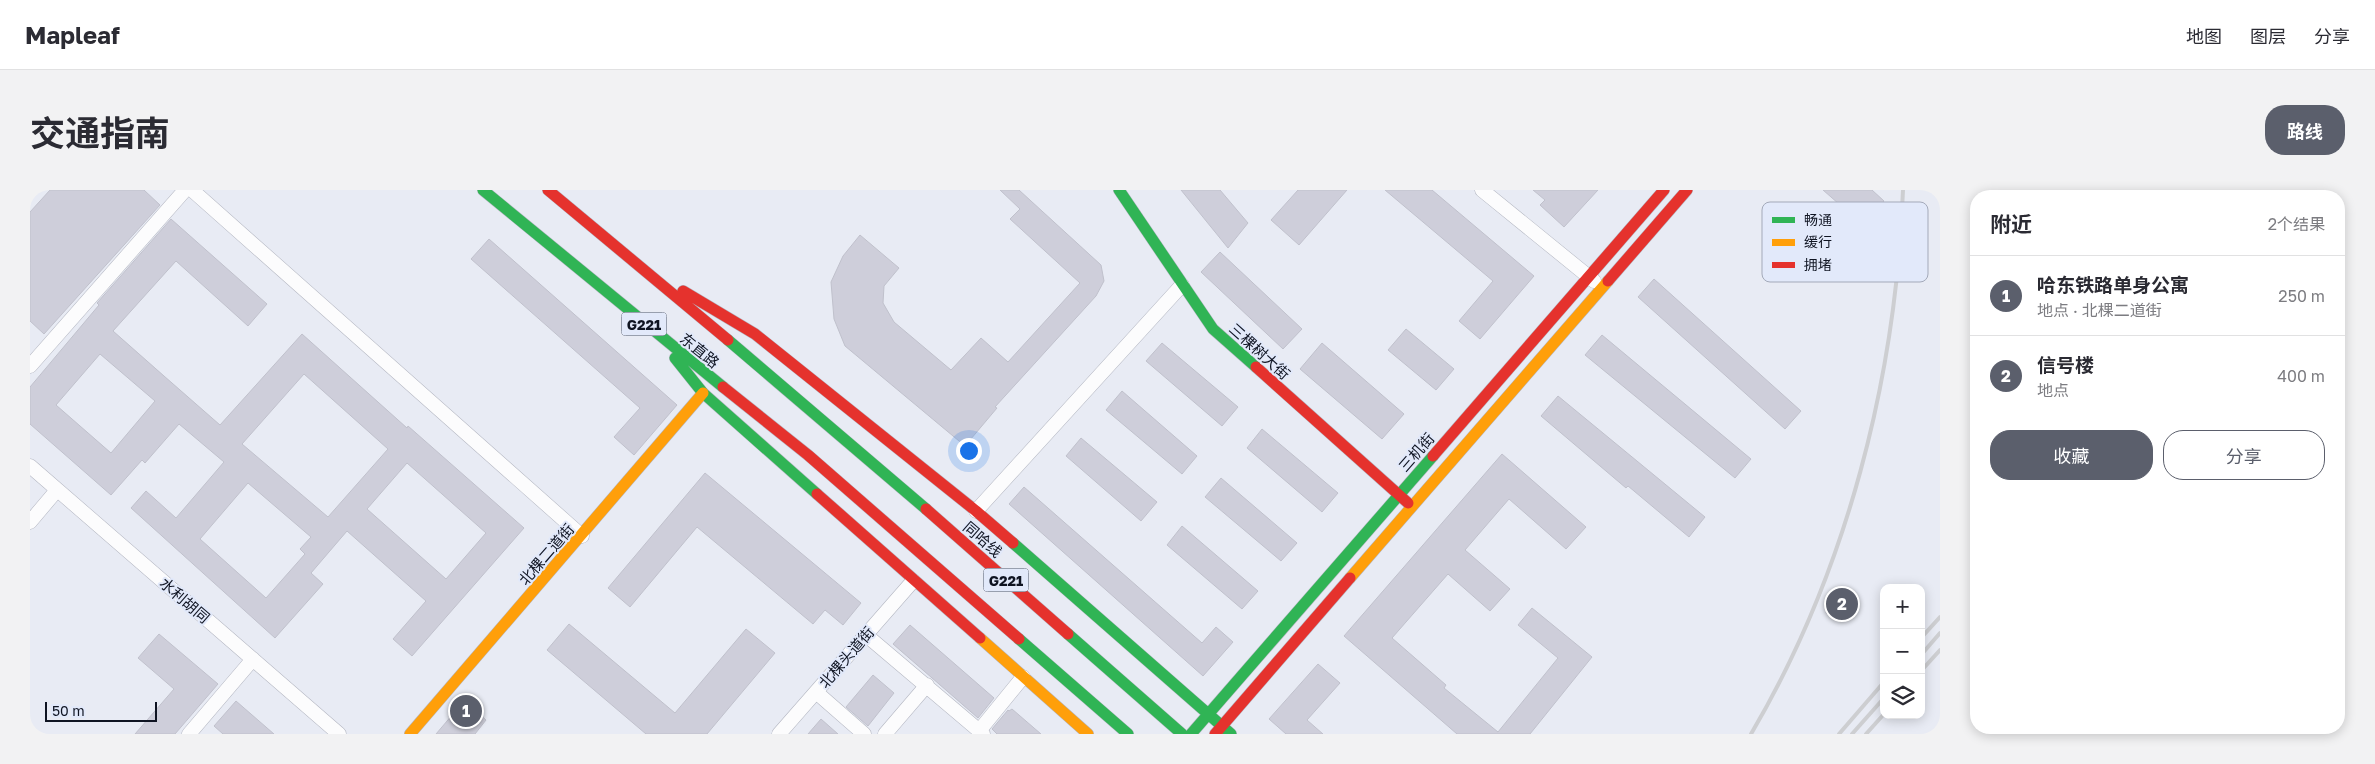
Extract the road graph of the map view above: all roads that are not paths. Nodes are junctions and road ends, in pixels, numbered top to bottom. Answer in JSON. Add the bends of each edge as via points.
{"nodes":[{"id":1,"x":185,"y":190,"type":"edge"},
{"id":2,"x":192,"y":190,"type":"edge"},
{"id":3,"x":483,"y":190,"type":"edge"},
{"id":4,"x":548,"y":190,"type":"edge"},
{"id":5,"x":1119,"y":190,"type":"edge"},
{"id":6,"x":1482,"y":190,"type":"edge"},
{"id":7,"x":1664,"y":190,"type":"edge"},
{"id":8,"x":1687,"y":190,"type":"edge"},
{"id":9,"x":639,"y":265,"type":"junction"},
{"id":10,"x":1589,"y":276,"type":"junction"},
{"id":11,"x":1182,"y":285,"type":"junction"},
{"id":12,"x":1602,"y":287,"type":"junction"},
{"id":13,"x":659,"y":336,"type":"junction"},
{"id":14,"x":30,"y":366,"type":"edge"},
{"id":15,"x":703,"y":393,"type":"junction"},
{"id":16,"x":831,"y":426,"type":"joint"},
{"id":17,"x":30,"y":466,"type":"edge"},
{"id":18,"x":58,"y":490,"type":"junction"},
{"id":19,"x":1399,"y":494,"type":"junction"},
{"id":20,"x":1413,"y":507,"type":"junction"},
{"id":21,"x":976,"y":511,"type":"junction"},
{"id":22,"x":30,"y":522,"type":"edge"},
{"id":23,"x":582,"y":536,"type":"junction"},
{"id":24,"x":913,"y":581,"type":"junction"},
{"id":25,"x":866,"y":635,"type":"junction"},
{"id":26,"x":252,"y":659,"type":"junction"},
{"id":27,"x":1023,"y":677,"type":"junction"},
{"id":28,"x":926,"y":685,"type":"junction"},
{"id":29,"x":816,"y":692,"type":"junction"},
{"id":30,"x":1208,"y":713,"type":"junction"},
{"id":31,"x":1218,"y":730,"type":"edge"},
{"id":32,"x":981,"y":733,"type":"edge"},
{"id":33,"x":188,"y":734,"type":"edge"},
{"id":34,"x":339,"y":734,"type":"edge"},
{"id":35,"x":410,"y":734,"type":"edge"},
{"id":36,"x":779,"y":734,"type":"edge"},
{"id":37,"x":864,"y":734,"type":"edge"},
{"id":38,"x":885,"y":734,"type":"edge"},
{"id":39,"x":1088,"y":734,"type":"edge"},
{"id":40,"x":1128,"y":734,"type":"edge"},
{"id":41,"x":1182,"y":734,"type":"edge"},
{"id":42,"x":1191,"y":734,"type":"edge"},
{"id":43,"x":1231,"y":734,"type":"edge"}],
"edges":[{"from":1,"to":14,"type":"street"},
{"from":2,"to":23,"type":"street"},
{"from":3,"to":13,"type":"main road","name":"东直路","number":"G221"},
{"from":4,"to":9,"type":"main road","name":"东直路","number":"G221"},
{"from":5,"to":11,"type":"main road","name":"三棵树大街"},
{"from":6,"to":10,"type":"street"},
{"from":7,"to":10,"type":"main road","name":"三机街"},
{"from":8,"to":12,"type":"main road"},
{"from":9,"to":16,"type":"main road","name":"东直路","number":"G221"},
{"from":9,"to":21,"type":"main road","via":[[755,334]]},
{"from":10,"to":12,"type":"street"},
{"from":10,"to":19,"type":"main road","name":"三机街"},
{"from":11,"to":19,"type":"main road","name":"三棵树大街","via":[[1213,329]]},
{"from":11,"to":21,"type":"street"},
{"from":12,"to":20,"type":"main road"},
{"from":13,"to":15,"type":"main road"},
{"from":13,"to":40,"type":"main road","name":"东直路","number":"G221","via":[[808,455]]},
{"from":15,"to":23,"type":"main road","name":"北棵二道街"},
{"from":15,"to":24,"type":"main road"},
{"from":16,"to":41,"type":"main road","name":"同哈线","number":"G221"},
{"from":17,"to":18,"type":"street","name":"水利胡同"},
{"from":18,"to":22,"type":"street"},
{"from":18,"to":26,"type":"street","name":"水利胡同"},
{"from":19,"to":20,"type":"main road","name":"三棵树大街"},
{"from":19,"to":30,"type":"main road","name":"三机街"},
{"from":20,"to":31,"type":"main road"},
{"from":21,"to":30,"type":"main road"},
{"from":23,"to":35,"type":"main road","name":"北棵二道街"},
{"from":24,"to":25,"type":"street","name":"北棵头道街"},
{"from":24,"to":27,"type":"main road"},
{"from":25,"to":28,"type":"street"},
{"from":25,"to":29,"type":"street","name":"北棵头道街"},
{"from":26,"to":33,"type":"street"},
{"from":26,"to":34,"type":"street","name":"水利胡同"},
{"from":27,"to":32,"type":"street"},
{"from":27,"to":39,"type":"main road"},
{"from":28,"to":32,"type":"street"},
{"from":28,"to":38,"type":"street"},
{"from":29,"to":36,"type":"street","name":"北棵头道街"},
{"from":29,"to":37,"type":"street"},
{"from":30,"to":31,"type":"main road"},
{"from":30,"to":42,"type":"main road","name":"三机街"},
{"from":31,"to":43,"type":"main road"}]}
